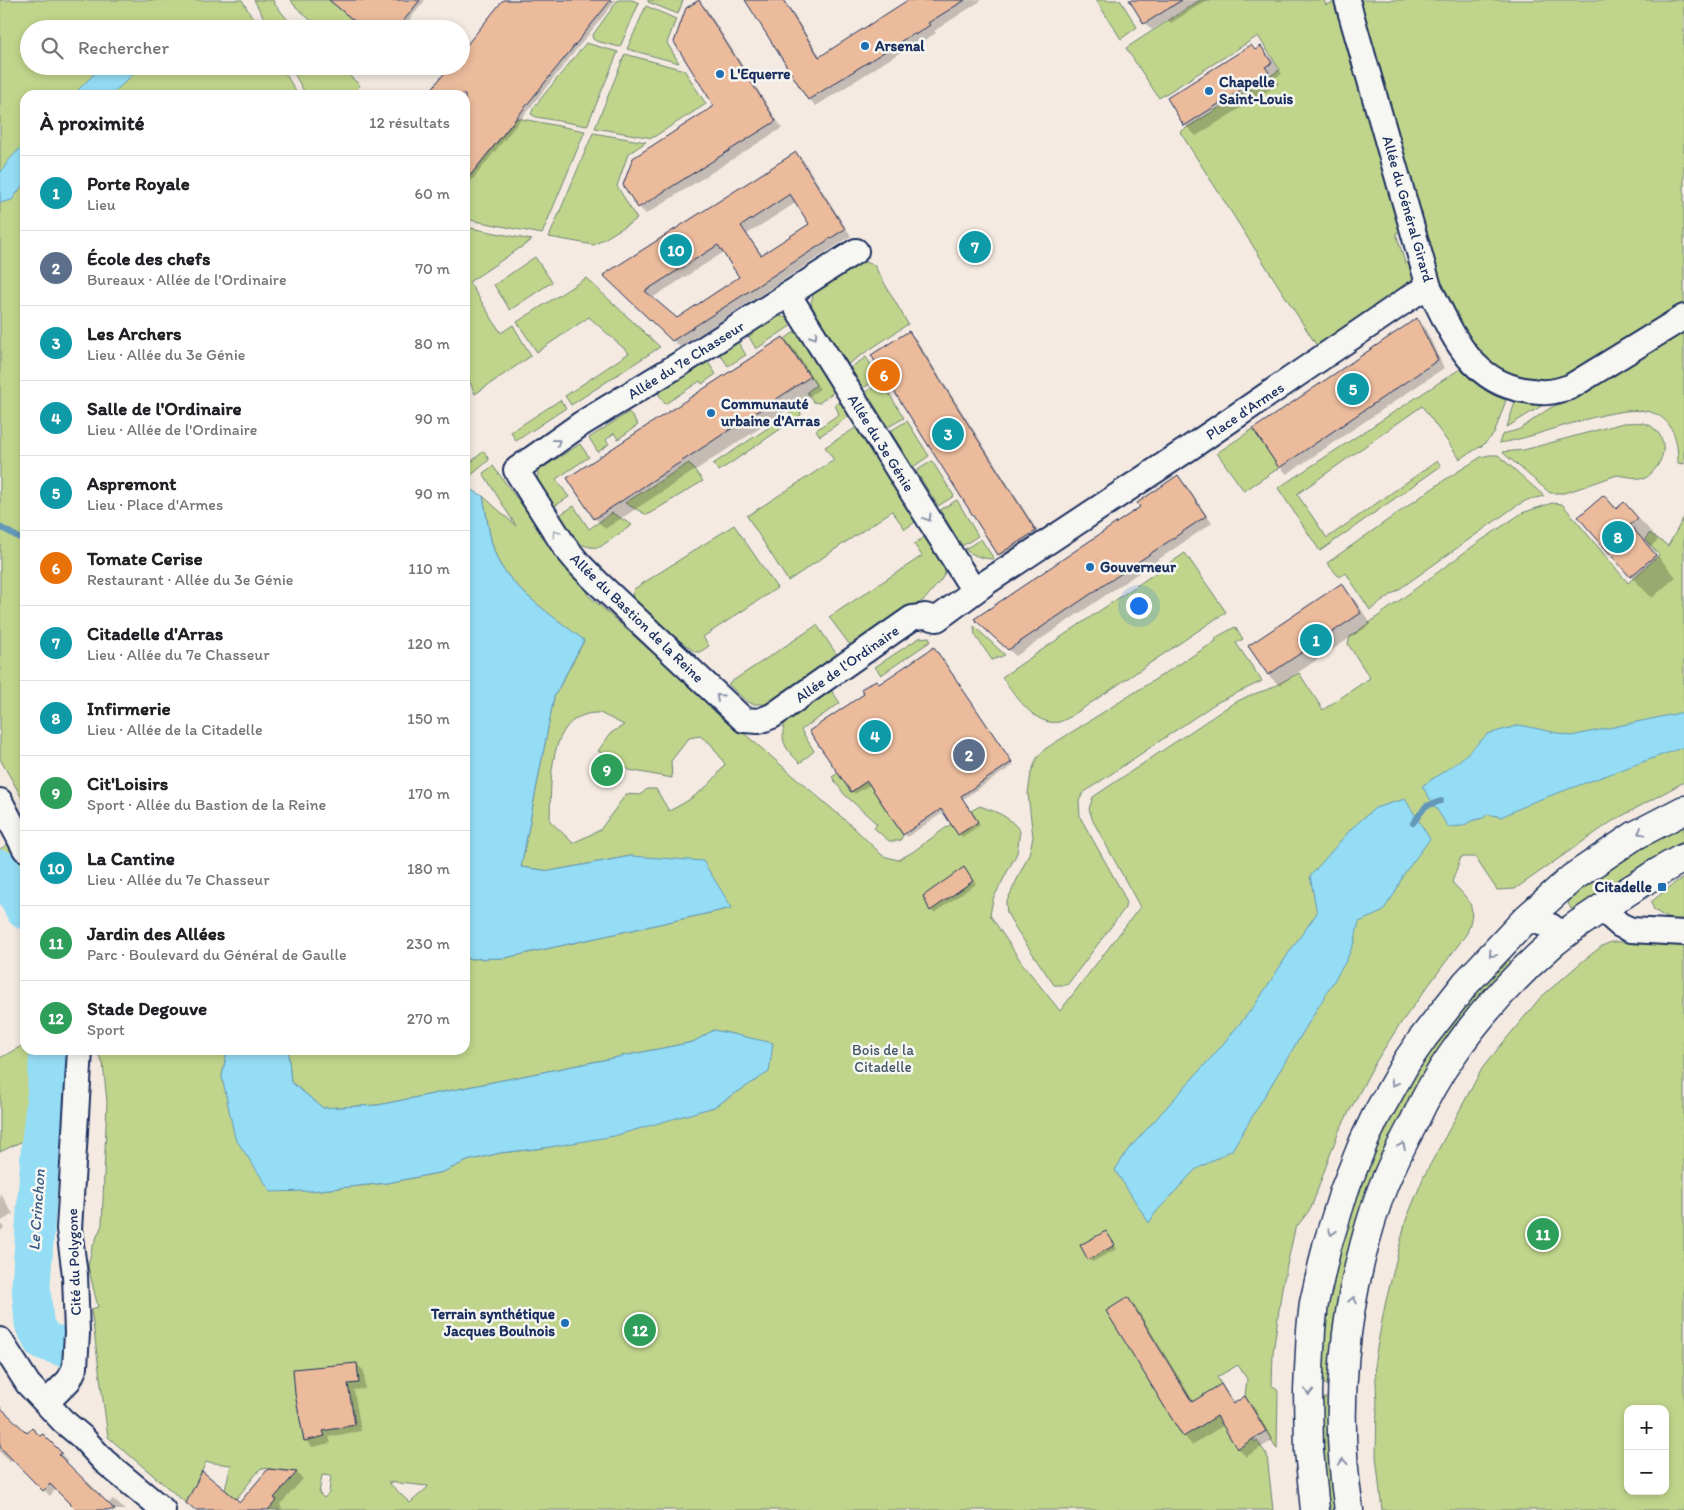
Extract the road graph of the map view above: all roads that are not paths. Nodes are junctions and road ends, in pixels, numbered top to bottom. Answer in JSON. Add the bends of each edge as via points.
{"nodes":[{"id":1,"x":1347,"y":0,"type":"edge"},
{"id":2,"x":856,"y":251,"type":"dead end"},
{"id":3,"x":1430,"y":287,"type":"junction"},
{"id":4,"x":788,"y":294,"type":"junction"},
{"id":5,"x":1684,"y":317,"type":"edge"},
{"id":6,"x":516,"y":470,"type":"joint"},
{"id":7,"x":974,"y":590,"type":"junction"},
{"id":8,"x":937,"y":619,"type":"joint"},
{"id":9,"x":759,"y":721,"type":"joint"},
{"id":10,"x":0,"y":801,"type":"edge"},
{"id":11,"x":1684,"y":810,"type":"edge"},
{"id":12,"x":20,"y":839,"type":"edge"},
{"id":13,"x":1684,"y":858,"type":"edge"},
{"id":14,"x":1602,"y":909,"type":"junction"},
{"id":15,"x":1526,"y":919,"type":"junction"},
{"id":16,"x":1684,"y":933,"type":"edge"},
{"id":17,"x":1562,"y":936,"type":"junction"},
{"id":18,"x":80,"y":1055,"type":"edge"},
{"id":19,"x":0,"y":1340,"type":"edge"},
{"id":20,"x":46,"y":1404,"type":"junction"},
{"id":21,"x":163,"y":1510,"type":"edge"},
{"id":22,"x":1315,"y":1510,"type":"edge"},
{"id":23,"x":1349,"y":1510,"type":"edge"}],
"edges":[{"from":1,"to":3,"type":"street","name":"Allée du Général Girard"},
{"from":2,"to":4,"type":"street","name":"Allée du 7e Chasseur"},
{"from":3,"to":5,"type":"street","name":"Allée du Général Girard","via":[[1450,328],[1477,367],[1502,384],[1546,392],[1570,387]]},
{"from":3,"to":7,"type":"street","name":"Place d'Armes"},
{"from":6,"to":4,"type":"street","name":"Allée du 7e Chasseur","one_way":true,"via":[[581,424]]},
{"from":4,"to":7,"type":"street","name":"Allée du 3e Génie","one_way":true},
{"from":9,"to":6,"type":"street","name":"Allée du Bastion de la Reine","one_way":true,"via":[[744,720],[580,565]]},
{"from":7,"to":8,"type":"street","name":"Place d'Armes"},
{"from":8,"to":9,"type":"street","name":"Allée de l'Ordinaire","via":[[925,616],[912,618],[772,716]]},
{"from":10,"to":12,"type":"street"},
{"from":11,"to":15,"type":"main road","one_way":true,"via":[[1634,836],[1572,878]]},
{"from":13,"to":14,"type":"main road"},
{"from":14,"to":16,"type":"street","via":[[1631,930]]},
{"from":14,"to":17,"type":"main road"},
{"from":15,"to":17,"type":"street","via":[[1551,926]]},
{"from":15,"to":22,"type":"main road","one_way":true,"via":[[1466,983],[1422,1038],[1364,1141],[1344,1191],[1314,1304],[1311,1330],[1309,1451]]},
{"from":23,"to":17,"type":"main road","one_way":true,"via":[[1342,1460],[1344,1362],[1352,1300],[1376,1204],[1407,1134],[1451,1055],[1487,1010]]},
{"from":18,"to":20,"type":"street","name":"Cité du Polygone","via":[[69,1229],[75,1275],[75,1367],[69,1380]]},
{"from":19,"to":20,"type":"street","via":[[28,1384]]},
{"from":20,"to":21,"type":"street","via":[[104,1461]]}]}
